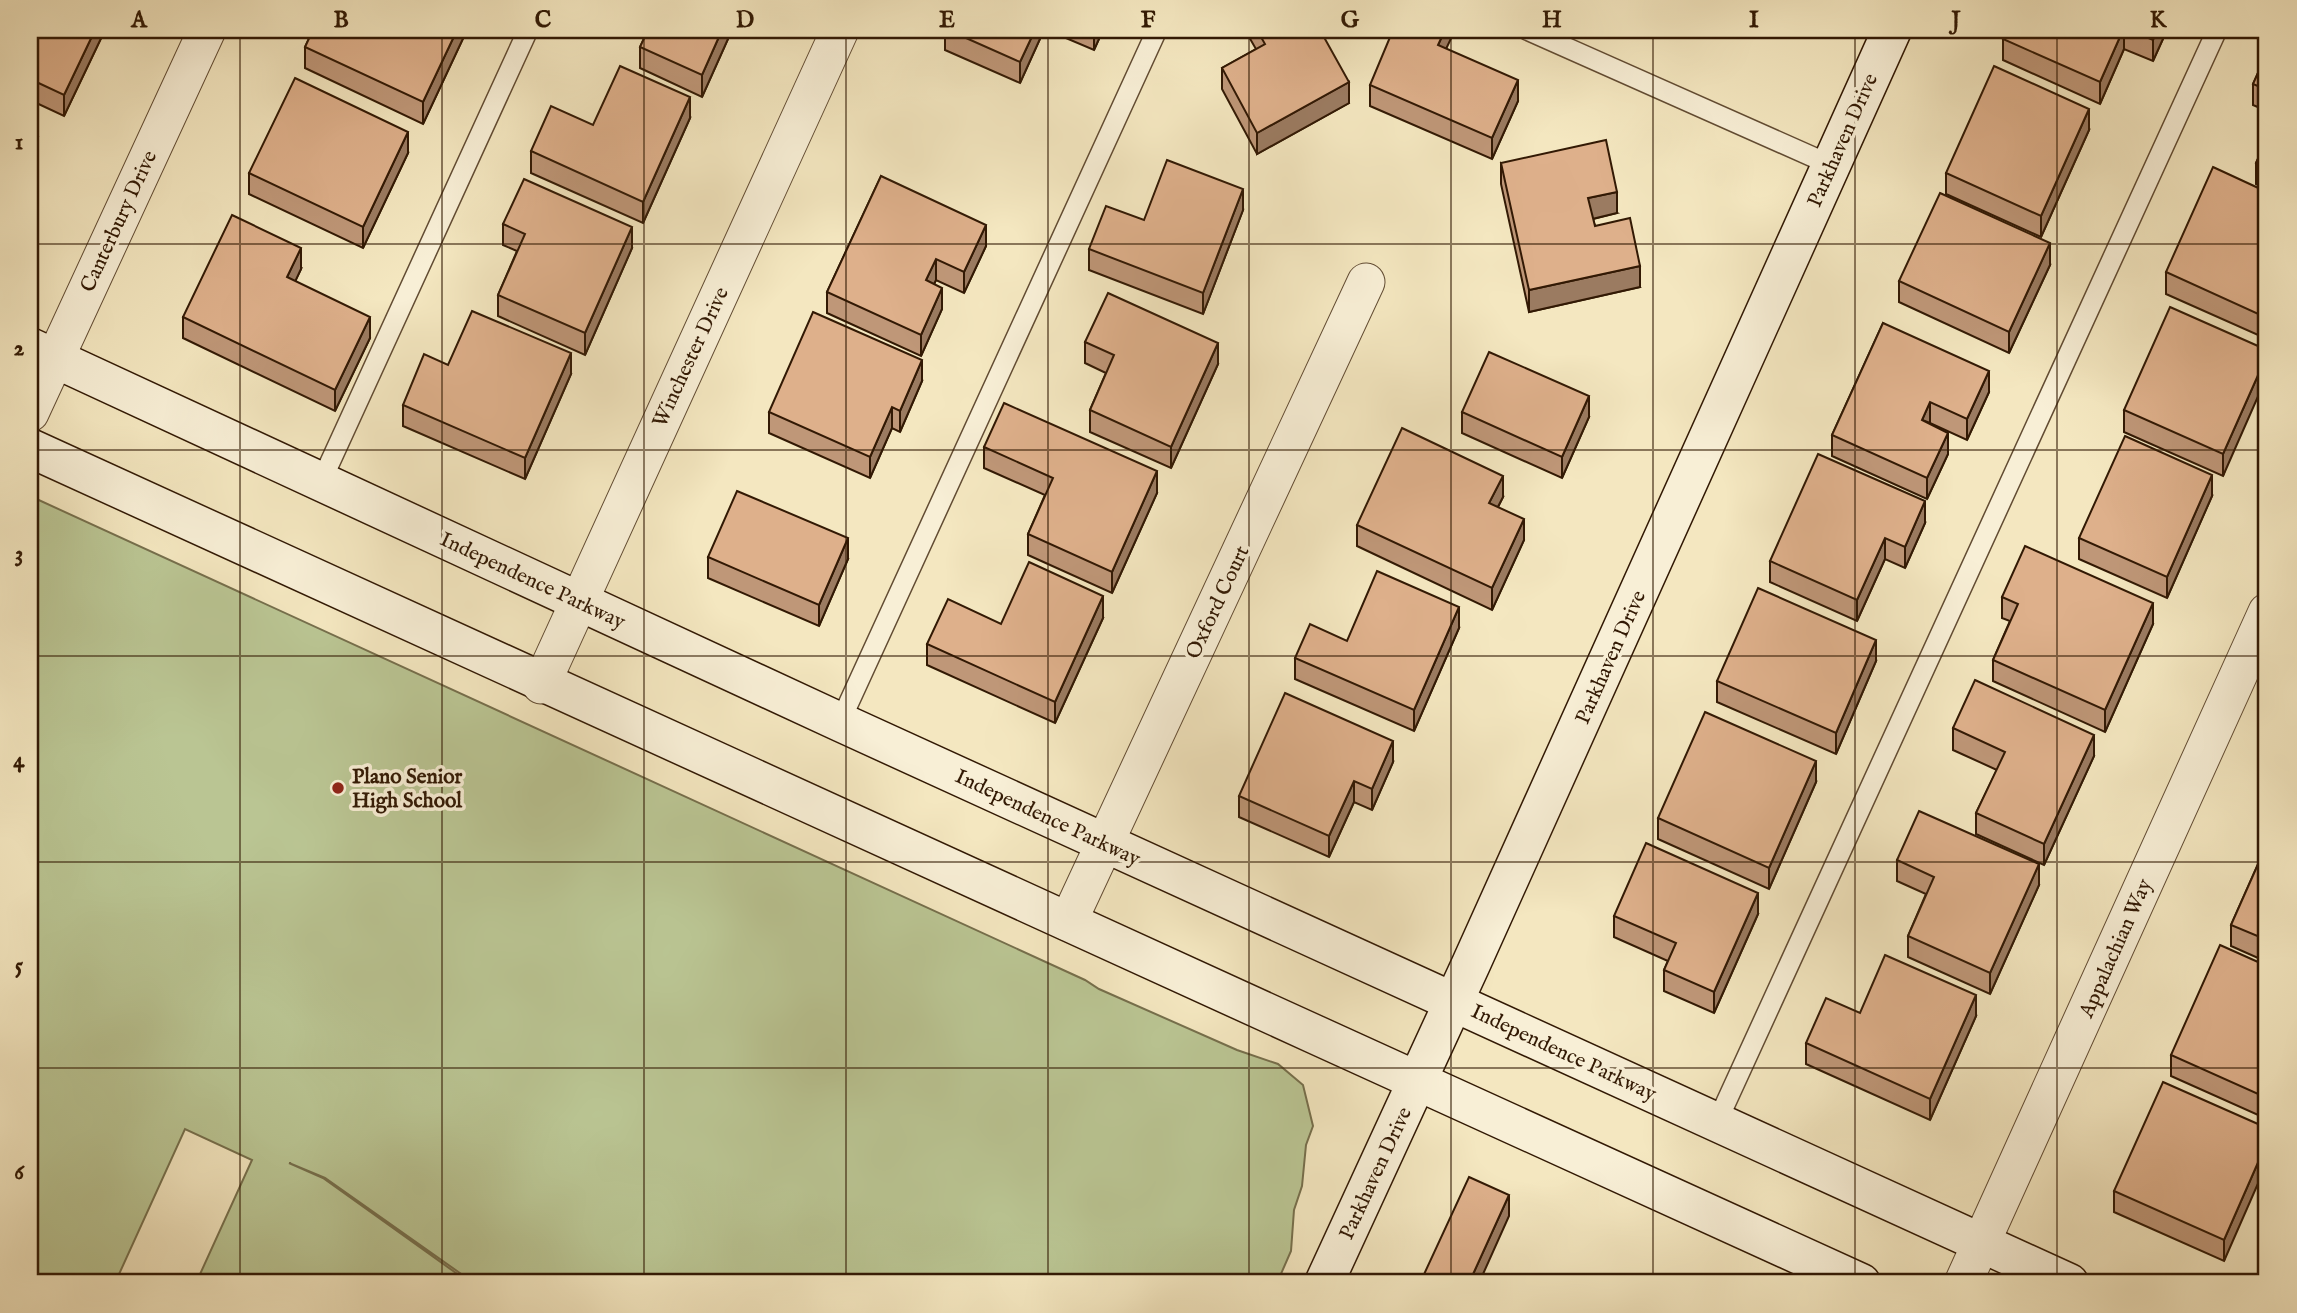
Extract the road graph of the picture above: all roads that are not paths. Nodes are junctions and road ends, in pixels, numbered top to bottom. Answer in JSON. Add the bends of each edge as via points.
{"nodes":[{"id":1,"x":206,"y":30,"type":"edge"},
{"id":2,"x":528,"y":30,"type":"edge"},
{"id":3,"x":840,"y":30,"type":"edge"},
{"id":4,"x":1157,"y":30,"type":"edge"},
{"id":5,"x":1527,"y":30,"type":"edge"},
{"id":6,"x":1892,"y":30,"type":"edge"},
{"id":7,"x":2217,"y":30,"type":"edge"},
{"id":8,"x":1831,"y":165,"type":"junction"},
{"id":9,"x":1366,"y":282,"type":"dead end"},
{"id":10,"x":43,"y":353,"type":"edge"},
{"id":11,"x":30,"y":413,"type":"edge"},
{"id":12,"x":30,"y":449,"type":"edge"},
{"id":13,"x":321,"y":482,"type":"junction"},
{"id":14,"x":578,"y":601,"type":"junction"},
{"id":15,"x":2267,"y":612,"type":"edge"},
{"id":16,"x":541,"y":685,"type":"junction"},
{"id":17,"x":840,"y":722,"type":"junction"},
{"id":18,"x":1105,"y":843,"type":"junction"},
{"id":19,"x":1068,"y":922,"type":"junction"},
{"id":20,"x":1454,"y":1002,"type":"junction"},
{"id":21,"x":1418,"y":1080,"type":"junction"},
{"id":22,"x":1717,"y":1122,"type":"junction"},
{"id":23,"x":1980,"y":1243,"type":"junction"},
{"id":24,"x":1324,"y":1283,"type":"edge"},
{"id":25,"x":1861,"y":1283,"type":"edge"},
{"id":26,"x":1963,"y":1283,"type":"edge"},
{"id":27,"x":2069,"y":1283,"type":"edge"}],
"edges":[{"from":1,"to":10,"type":"street","name":"Canterbury Drive"},
{"from":2,"to":13,"type":"lane"},
{"from":3,"to":14,"type":"street","name":"Winchester Drive"},
{"from":4,"to":17,"type":"lane"},
{"from":5,"to":8,"type":"lane"},
{"from":6,"to":8,"type":"main road","name":"Parkhaven Drive"},
{"from":7,"to":22,"type":"lane"},
{"from":8,"to":20,"type":"main road","name":"Parkhaven Drive"},
{"from":9,"to":18,"type":"street","name":"Oxford Court"},
{"from":10,"to":11,"type":"street","name":"Canterbury Drive"},
{"from":10,"to":13,"type":"main road","name":"Independence Parkway"},
{"from":12,"to":16,"type":"main road"},
{"from":13,"to":14,"type":"main road","name":"Independence Parkway"},
{"from":14,"to":16,"type":"street","name":"Winchester Drive"},
{"from":14,"to":17,"type":"main road","name":"Independence Parkway"},
{"from":15,"to":23,"type":"street","name":"Appalachian Way"},
{"from":16,"to":19,"type":"main road"},
{"from":17,"to":18,"type":"main road","name":"Independence Parkway"},
{"from":18,"to":19,"type":"street","name":"Oxford Court"},
{"from":18,"to":20,"type":"main road","name":"Independence Parkway"},
{"from":19,"to":21,"type":"main road"},
{"from":20,"to":21,"type":"main road","name":"Parkhaven Drive"},
{"from":20,"to":22,"type":"main road","name":"Independence Parkway"},
{"from":21,"to":24,"type":"main road","name":"Parkhaven Drive"},
{"from":21,"to":25,"type":"main road"},
{"from":22,"to":23,"type":"main road","name":"Independence Parkway"},
{"from":23,"to":26,"type":"street","name":"Appalachian Way"},
{"from":23,"to":27,"type":"main road","name":"Independence Parkway"}]}
